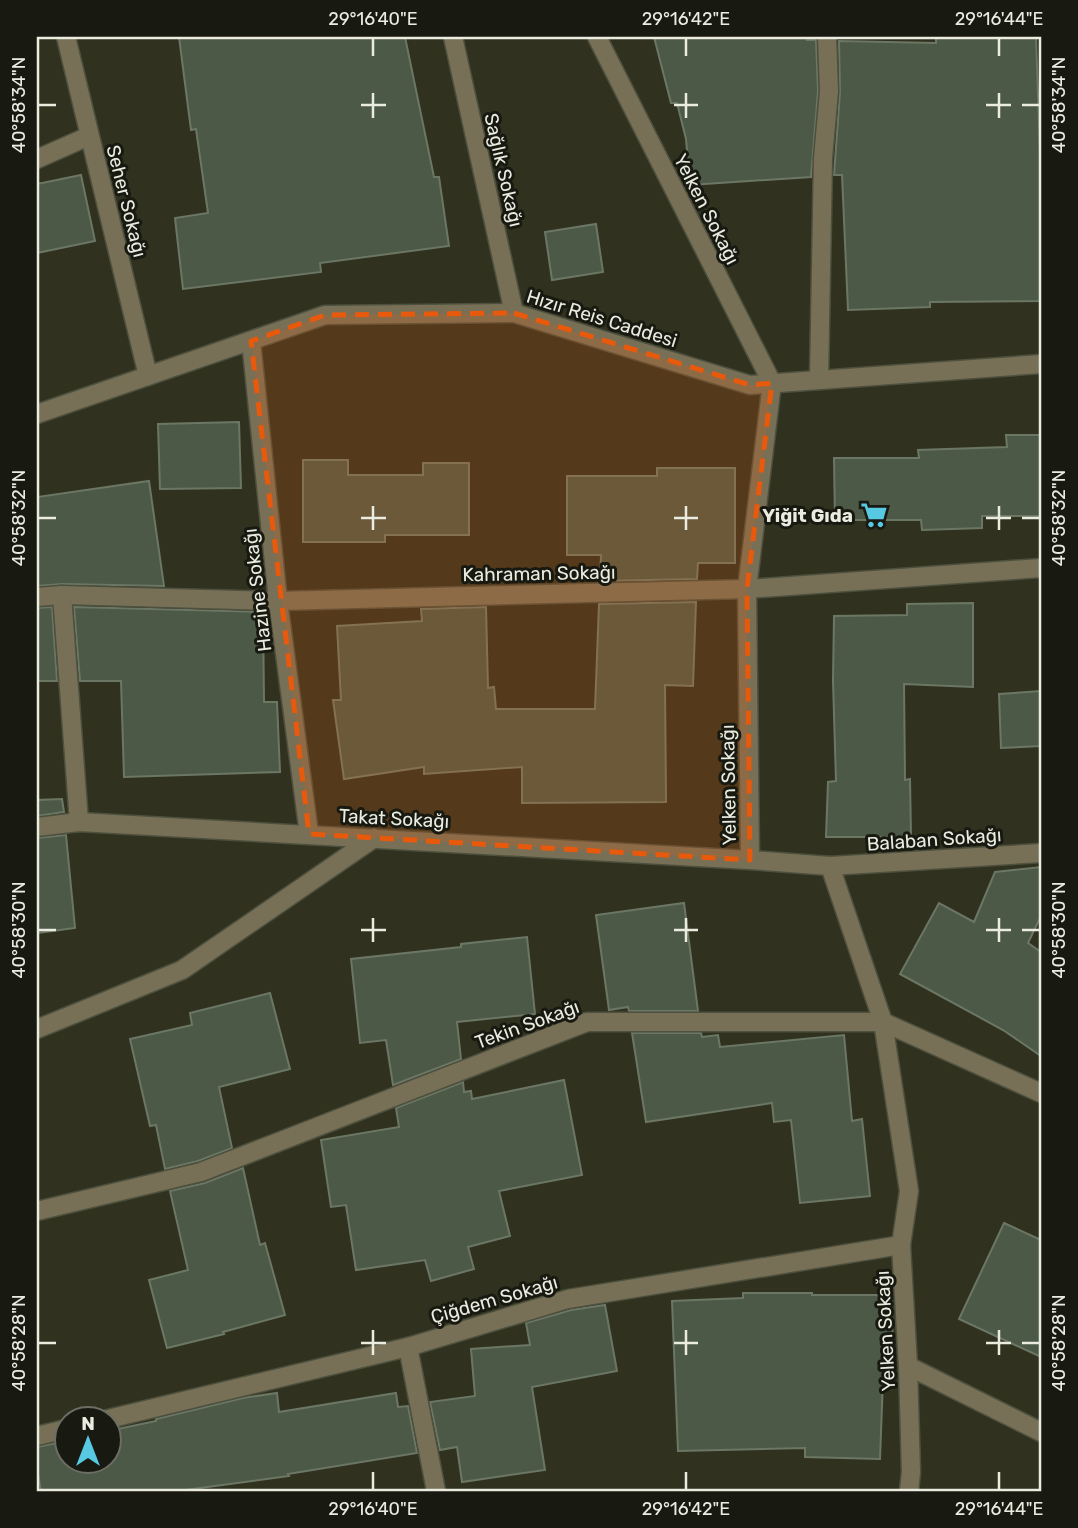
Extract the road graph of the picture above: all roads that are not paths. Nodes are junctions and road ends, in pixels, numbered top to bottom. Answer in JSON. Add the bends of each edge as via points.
{"nodes":[{"id":1,"x":66,"y":37,"type":"edge"},
{"id":2,"x":453,"y":37,"type":"edge"},
{"id":3,"x":597,"y":37,"type":"edge"},
{"id":4,"x":827,"y":37,"type":"edge"},
{"id":5,"x":89,"y":136,"type":"junction"},
{"id":6,"x":37,"y":159,"type":"edge"},
{"id":7,"x":514,"y":313,"type":"junction"},
{"id":8,"x":251,"y":341,"type":"junction"},
{"id":9,"x":1041,"y":364,"type":"edge"},
{"id":10,"x":148,"y":376,"type":"junction"},
{"id":11,"x":819,"y":380,"type":"junction"},
{"id":12,"x":772,"y":383,"type":"junction"},
{"id":13,"x":37,"y":414,"type":"edge"},
{"id":14,"x":1041,"y":568,"type":"edge"},
{"id":15,"x":747,"y":589,"type":"junction"},
{"id":16,"x":62,"y":595,"type":"junction"},
{"id":17,"x":37,"y":597,"type":"edge"},
{"id":18,"x":278,"y":601,"type":"junction"},
{"id":19,"x":79,"y":822,"type":"junction"},
{"id":20,"x":37,"y":827,"type":"edge"},
{"id":21,"x":309,"y":834,"type":"junction"},
{"id":22,"x":374,"y":838,"type":"junction"},
{"id":23,"x":1041,"y":853,"type":"edge"},
{"id":24,"x":750,"y":860,"type":"junction"},
{"id":25,"x":830,"y":866,"type":"junction"},
{"id":26,"x":883,"y":1022,"type":"junction"},
{"id":27,"x":37,"y":1029,"type":"edge"},
{"id":28,"x":1041,"y":1093,"type":"edge"},
{"id":29,"x":37,"y":1212,"type":"edge"},
{"id":30,"x":901,"y":1245,"type":"junction"},
{"id":31,"x":408,"y":1347,"type":"junction"},
{"id":32,"x":908,"y":1366,"type":"junction"},
{"id":33,"x":122,"y":1415,"type":"edge"},
{"id":34,"x":1041,"y":1432,"type":"edge"},
{"id":35,"x":436,"y":1491,"type":"edge"},
{"id":36,"x":909,"y":1491,"type":"edge"}],
"edges":[{"from":1,"to":5,"type":"street","name":"Seher Sokağı"},
{"from":2,"to":7,"type":"street","name":"Sağlık Sokağı"},
{"from":3,"to":12,"type":"street","name":"Yelken Sokağı"},
{"from":4,"to":11,"type":"street"},
{"from":5,"to":6,"type":"street"},
{"from":5,"to":10,"type":"street","name":"Seher Sokağı"},
{"from":7,"to":8,"type":"street","name":"Hızır Reis Caddesi","via":[[325,315]]},
{"from":7,"to":12,"type":"street","name":"Hızır Reis Caddesi","via":[[750,384]]},
{"from":8,"to":10,"type":"street","name":"Hızır Reis Caddesi"},
{"from":8,"to":18,"type":"street","name":"Hazine Sokağı"},
{"from":9,"to":11,"type":"street","name":"Hızır Reis Caddesi"},
{"from":10,"to":13,"type":"street","name":"Hızır Reis Caddesi"},
{"from":11,"to":12,"type":"street","name":"Hızır Reis Caddesi"},
{"from":12,"to":15,"type":"street","name":"Yelken Sokağı"},
{"from":14,"to":15,"type":"street","name":"Kahraman Sokağı"},
{"from":15,"to":18,"type":"street","name":"Kahraman Sokağı"},
{"from":15,"to":24,"type":"street","name":"Yelken Sokağı"},
{"from":16,"to":17,"type":"street","name":"Kahraman Sokağı"},
{"from":16,"to":18,"type":"street","name":"Kahraman Sokağı"},
{"from":16,"to":19,"type":"street"},
{"from":18,"to":21,"type":"street","name":"Hazine Sokağı"},
{"from":19,"to":20,"type":"street","name":"Takat Sokağı"},
{"from":19,"to":21,"type":"street","name":"Takat Sokağı"},
{"from":21,"to":22,"type":"street","name":"Takat Sokağı"},
{"from":22,"to":24,"type":"street","name":"Takat Sokağı"},
{"from":22,"to":27,"type":"street","via":[[182,970]]},
{"from":23,"to":25,"type":"street","name":"Balaban Sokağı"},
{"from":24,"to":25,"type":"street","name":"Yelken Sokağı"},
{"from":25,"to":26,"type":"street","name":"Yelken Sokağı"},
{"from":26,"to":28,"type":"street","name":"Tekin Sokağı"},
{"from":26,"to":29,"type":"street","name":"Tekin Sokağı","via":[[587,1022],[201,1172]]},
{"from":26,"to":30,"type":"street","name":"Yelken Sokağı","via":[[909,1191]]},
{"from":30,"to":31,"type":"street","name":"Çiğdem Sokağı","via":[[568,1299]]},
{"from":30,"to":32,"type":"street","name":"Yelken Sokağı"},
{"from":31,"to":33,"type":"street","name":"Çiğdem Sokağı"},
{"from":31,"to":35,"type":"street"},
{"from":32,"to":34,"type":"street"},
{"from":32,"to":36,"type":"street","name":"Yelken Sokağı"}]}
